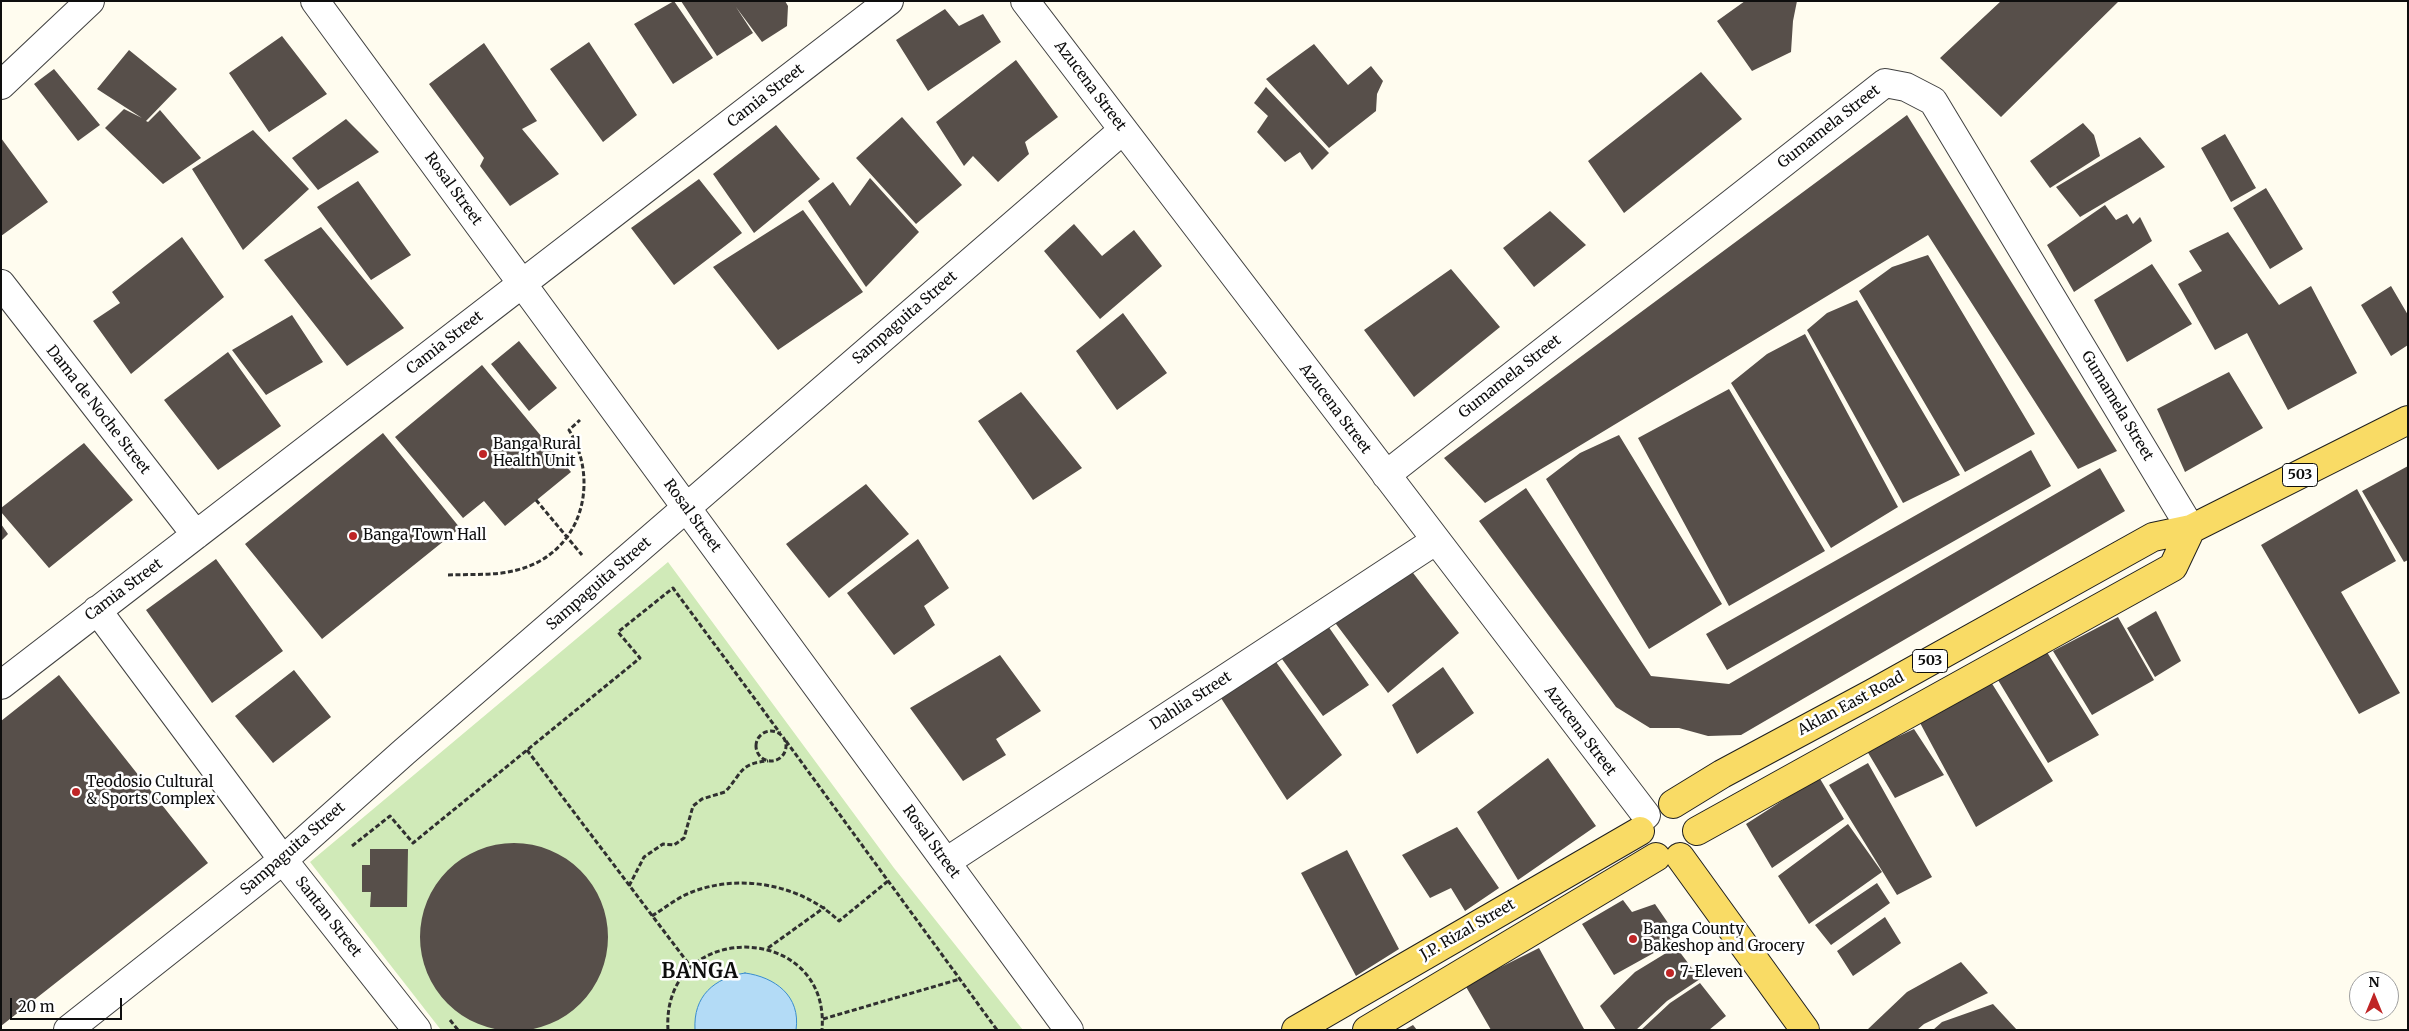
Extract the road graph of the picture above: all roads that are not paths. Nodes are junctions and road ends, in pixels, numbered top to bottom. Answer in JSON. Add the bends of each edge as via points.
{"nodes":[{"id":1,"x":90,"y":1,"type":"edge"},
{"id":2,"x":315,"y":1,"type":"edge"},
{"id":3,"x":889,"y":1,"type":"edge"},
{"id":4,"x":1025,"y":1,"type":"edge"},
{"id":5,"x":1,"y":85,"type":"edge"},
{"id":6,"x":1123,"y":130,"type":"junction"},
{"id":7,"x":1,"y":284,"type":"edge"},
{"id":8,"x":522,"y":284,"type":"junction"},
{"id":9,"x":2408,"y":420,"type":"edge"},
{"id":10,"x":1386,"y":476,"type":"junction"},
{"id":11,"x":686,"y":508,"type":"junction"},
{"id":12,"x":2192,"y":529,"type":"junction"},
{"id":13,"x":196,"y":535,"type":"junction"},
{"id":14,"x":1435,"y":541,"type":"junction"},
{"id":15,"x":97,"y":610,"type":"junction"},
{"id":16,"x":1,"y":685,"type":"edge"},
{"id":17,"x":1673,"y":804,"type":"junction"},
{"id":18,"x":1643,"y":823,"type":"junction"},
{"id":19,"x":1696,"y":831,"type":"junction"},
{"id":20,"x":1668,"y":857,"type":"junction"},
{"id":21,"x":283,"y":860,"type":"junction"},
{"id":22,"x":946,"y":862,"type":"junction"},
{"id":23,"x":68,"y":1030,"type":"edge"},
{"id":24,"x":417,"y":1030,"type":"edge"},
{"id":25,"x":1069,"y":1030,"type":"edge"},
{"id":26,"x":1296,"y":1030,"type":"edge"},
{"id":27,"x":1367,"y":1030,"type":"edge"},
{"id":28,"x":1806,"y":1030,"type":"edge"}],
"edges":[{"from":1,"to":5,"type":"street"},
{"from":2,"to":8,"type":"street","name":"Rosal Street"},
{"from":3,"to":8,"type":"street","name":"Camia Street"},
{"from":4,"to":6,"type":"street","name":"Azucena Street"},
{"from":6,"to":10,"type":"street","name":"Azucena Street"},
{"from":6,"to":11,"type":"street","name":"Sampaguita Street"},
{"from":7,"to":13,"type":"street","name":"Dama de Noche Street"},
{"from":8,"to":11,"type":"street","name":"Rosal Street"},
{"from":8,"to":13,"type":"street","name":"Camia Street"},
{"from":9,"to":12,"type":"main road","name":"Aklan East Road","number":"503"},
{"from":10,"to":12,"type":"street","name":"Gumamela Street","via":[[1885,83],[1906,87],[1933,101]]},
{"from":10,"to":14,"type":"street","name":"Azucena Street"},
{"from":11,"to":21,"type":"street","name":"Sampaguita Street"},
{"from":11,"to":22,"type":"street","name":"Rosal Street"},
{"from":12,"to":17,"type":"main road","name":"Aklan East Road","number":"503","via":[[2153,537]]},
{"from":12,"to":19,"type":"main road","number":"503","via":[[2173,567]]},
{"from":13,"to":15,"type":"street","name":"Camia Street"},
{"from":14,"to":18,"type":"street","name":"Azucena Street"},
{"from":14,"to":22,"type":"street","name":"Dahlia Street"},
{"from":15,"to":16,"type":"street","name":"Camia Street"},
{"from":15,"to":21,"type":"street","name":"Santan Street"},
{"from":17,"to":18,"type":"main road","name":"Aklan East Road","number":"503","via":[[1658,805]]},
{"from":17,"to":19,"type":"main road","via":[[1690,813]]},
{"from":18,"to":20,"type":"main road","via":[[1644,846]]},
{"from":18,"to":26,"type":"main road","name":"J.P. Rizal Street"},
{"from":19,"to":20,"type":"main road","via":[[1692,846]]},
{"from":20,"to":27,"type":"main road"},
{"from":20,"to":28,"type":"main road"},
{"from":21,"to":23,"type":"street","name":"Sampaguita Street"},
{"from":21,"to":24,"type":"street","name":"Santan Street"},
{"from":22,"to":25,"type":"street","name":"Rosal Street"}]}
